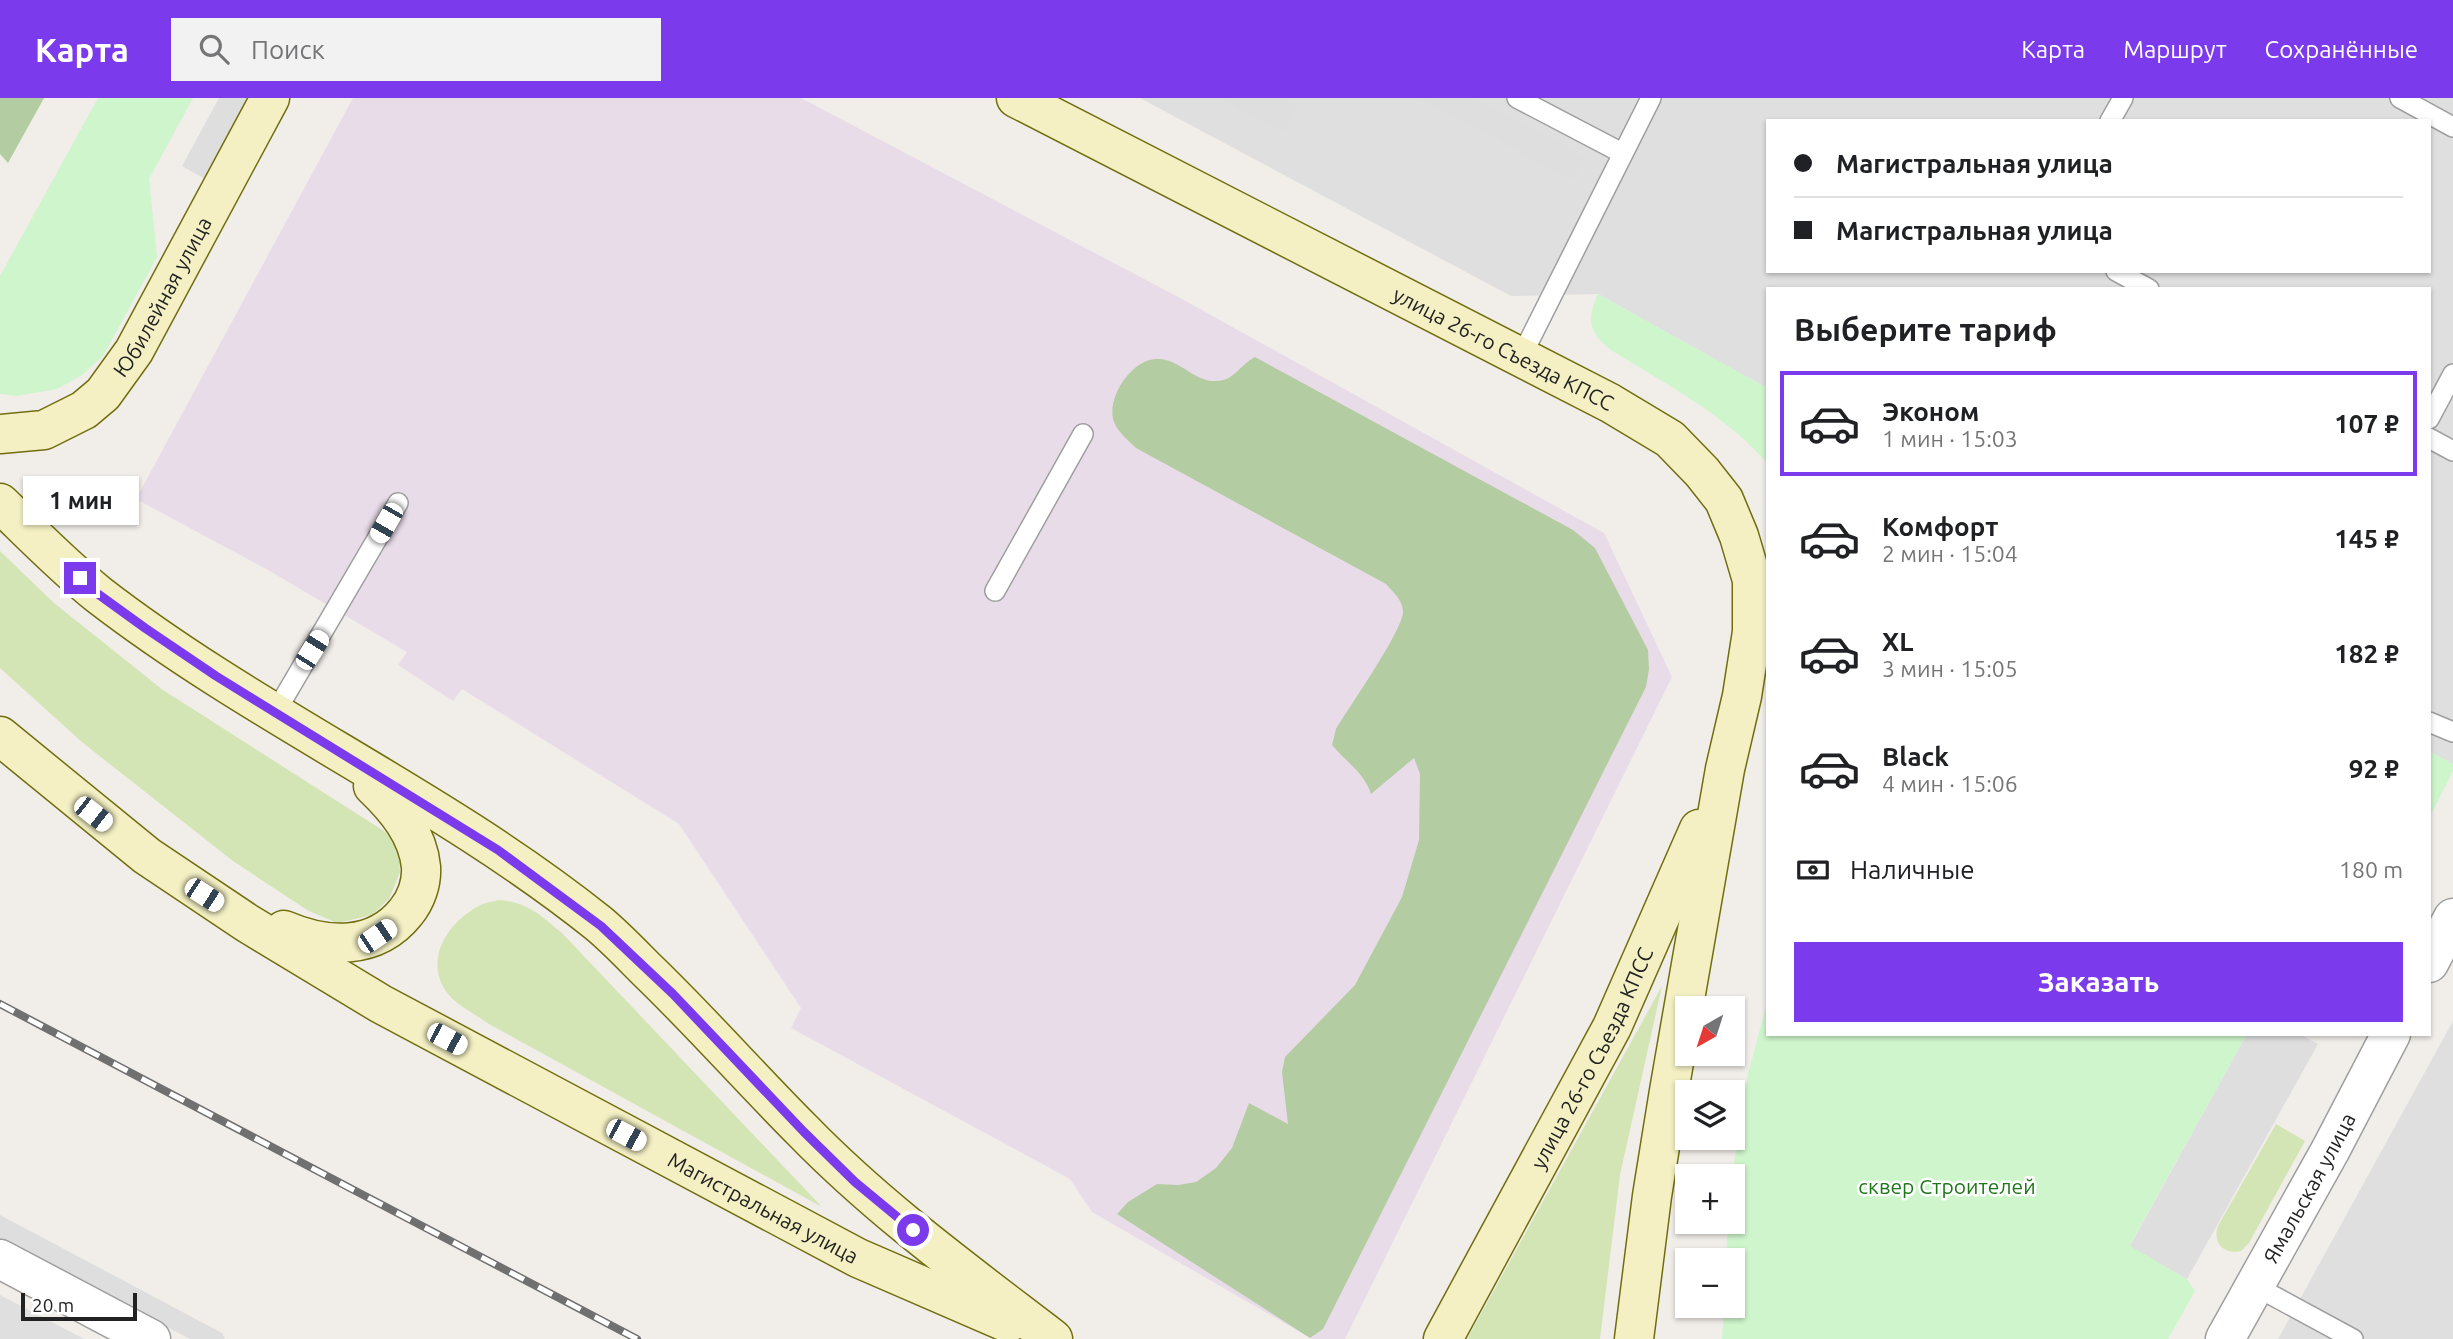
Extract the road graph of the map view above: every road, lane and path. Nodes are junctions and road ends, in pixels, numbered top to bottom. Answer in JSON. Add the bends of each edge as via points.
{"nodes":[{"id":1,"x":270,"y":98,"type":"edge"},
{"id":2,"x":1016,"y":98,"type":"edge"},
{"id":3,"x":1517,"y":98,"type":"edge"},
{"id":4,"x":1651,"y":98,"type":"edge"},
{"id":5,"x":2123,"y":98,"type":"edge"},
{"id":6,"x":2400,"y":98,"type":"edge"},
{"id":7,"x":2111,"y":119,"type":"edge"},
{"id":8,"x":2453,"y":127,"type":"edge"},
{"id":9,"x":1622,"y":153,"type":"junction"},
{"id":10,"x":2120,"y":273,"type":"edge"},
{"id":11,"x":2145,"y":287,"type":"edge"},
{"id":12,"x":1521,"y":357,"type":"junction"},
{"id":13,"x":2453,"y":374,"type":"edge"},
{"id":14,"x":2431,"y":415,"type":"edge"},
{"id":15,"x":0,"y":433,"type":"edge"},
{"id":16,"x":1083,"y":434,"type":"dead end"},
{"id":17,"x":2431,"y":439,"type":"edge"},
{"id":18,"x":2453,"y":451,"type":"edge"},
{"id":19,"x":0,"y":503,"type":"edge"},
{"id":20,"x":398,"y":503,"type":"dead end"},
{"id":21,"x":995,"y":591,"type":"dead end"},
{"id":22,"x":275,"y":713,"type":"junction"},
{"id":23,"x":2431,"y":723,"type":"edge"},
{"id":24,"x":2453,"y":732,"type":"edge"},
{"id":25,"x":0,"y":736,"type":"edge"},
{"id":26,"x":331,"y":746,"type":"junction"},
{"id":27,"x":1725,"y":769,"type":"junction"},
{"id":28,"x":204,"y":895,"type":"junction"},
{"id":29,"x":2453,"y":918,"type":"edge"},
{"id":30,"x":2431,"y":959,"type":"edge"},
{"id":31,"x":2390,"y":1036,"type":"edge"},
{"id":32,"x":0,"y":1259,"type":"edge"},
{"id":33,"x":2255,"y":1286,"type":"junction"},
{"id":34,"x":151,"y":1339,"type":"edge"},
{"id":35,"x":1045,"y":1339,"type":"edge"},
{"id":36,"x":1053,"y":1339,"type":"edge"},
{"id":37,"x":1443,"y":1339,"type":"edge"},
{"id":38,"x":1634,"y":1339,"type":"edge"},
{"id":39,"x":2225,"y":1339,"type":"edge"},
{"id":40,"x":2353,"y":1339,"type":"edge"}],
"edges":[{"from":1,"to":15,"type":"main road","name":"Юбилейная улица","via":[[134,351],[103,394],[84,410],[44,430]]},
{"from":2,"to":12,"type":"main road","name":"улица 26-го Съезда КПСС"},
{"from":3,"to":9,"type":"lane"},
{"from":4,"to":9,"type":"lane"},
{"from":5,"to":7,"type":"lane"},
{"from":6,"to":8,"type":"lane"},
{"from":9,"to":12,"type":"lane"},
{"from":10,"to":11,"type":"lane"},
{"from":12,"to":27,"type":"main road","name":"улица 26-го Съезда КПСС","via":[[1670,439],[1724,500],[1752,580],[1752,632]]},
{"from":13,"to":14,"type":"lane"},
{"from":16,"to":21,"type":"lane"},
{"from":17,"to":18,"type":"lane"},
{"from":19,"to":22,"type":"main road","via":[[98,594]]},
{"from":20,"to":22,"type":"lane"},
{"from":22,"to":26,"type":"main road"},
{"from":23,"to":24,"type":"lane"},
{"from":25,"to":28,"type":"main road","name":"Магистральная улица","via":[[104,823]]},
{"from":26,"to":28,"type":"main road","via":[[382,794],[405,821],[416,843],[419,889],[398,922],[377,936],[353,943],[323,943]]},
{"from":26,"to":36,"type":"main road","via":[[498,850],[601,926],[855,1182]]},
{"from":27,"to":37,"type":"main road","name":"улица 26-го Съезда КПСС","via":[[1612,1027]]},
{"from":27,"to":38,"type":"main road","name":"улица 26-го Съезда КПСС","via":[[1652,1196]]},
{"from":28,"to":35,"type":"main road","name":"Магистральная улица","via":[[380,1004],[846,1252]]},
{"from":29,"to":30,"type":"street"},
{"from":31,"to":33,"type":"street","name":"Ямальская улица"},
{"from":32,"to":34,"type":"street"},
{"from":33,"to":39,"type":"street","name":"Ямальская улица"},
{"from":33,"to":40,"type":"lane"}]}
